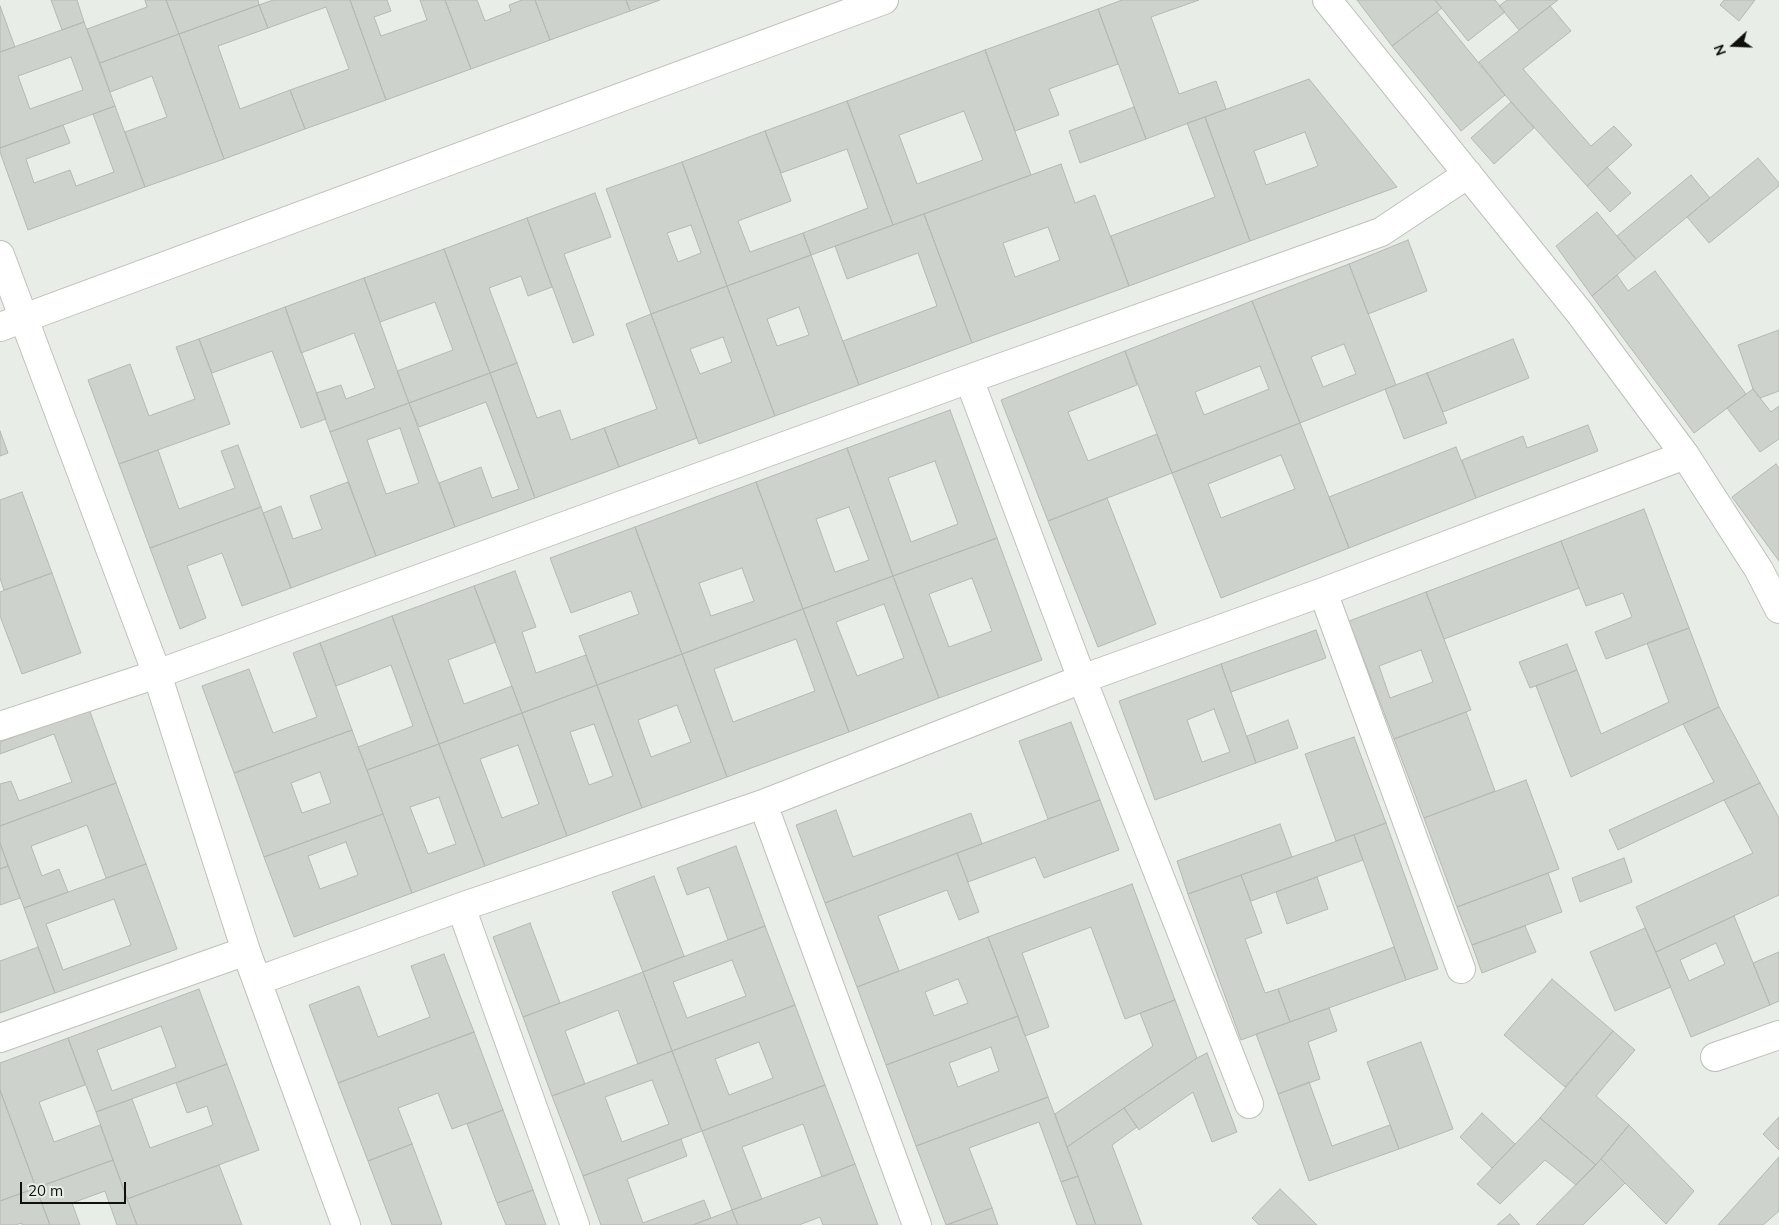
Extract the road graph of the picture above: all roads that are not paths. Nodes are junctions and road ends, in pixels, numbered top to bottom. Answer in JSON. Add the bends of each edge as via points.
{"nodes":[{"id":1,"x":884,"y":0,"type":"edge"},
{"id":2,"x":1327,"y":0,"type":"edge"},
{"id":3,"x":1468,"y":174,"type":"junction"},
{"id":4,"x":0,"y":255,"type":"edge"},
{"id":5,"x":12,"y":323,"type":"edge"},
{"id":6,"x":969,"y":379,"type":"junction"},
{"id":7,"x":1685,"y":455,"type":"junction"},
{"id":8,"x":1323,"y":592,"type":"junction"},
{"id":9,"x":1779,"y":609,"type":"edge"},
{"id":10,"x":157,"y":674,"type":"junction"},
{"id":11,"x":1082,"y":680,"type":"junction"},
{"id":12,"x":0,"y":726,"type":"edge"},
{"id":13,"x":763,"y":804,"type":"junction"},
{"id":14,"x":461,"y":907,"type":"junction"},
{"id":15,"x":246,"y":951,"type":"junction"},
{"id":16,"x":1462,"y":969,"type":"dead end"},
{"id":17,"x":257,"y":981,"type":"junction"},
{"id":18,"x":1779,"y":1035,"type":"edge"},
{"id":19,"x":0,"y":1038,"type":"edge"},
{"id":20,"x":1715,"y":1057,"type":"dead end"},
{"id":21,"x":1249,"y":1104,"type":"dead end"},
{"id":22,"x":346,"y":1225,"type":"edge"},
{"id":23,"x":575,"y":1225,"type":"edge"},
{"id":24,"x":918,"y":1225,"type":"edge"}],
"edges":[{"from":1,"to":5,"type":"street"},
{"from":2,"to":3,"type":"street"},
{"from":3,"to":6,"type":"street","via":[[1380,232]]},
{"from":3,"to":7,"type":"street","via":[[1579,312]]},
{"from":4,"to":5,"type":"street"},
{"from":5,"to":10,"type":"street"},
{"from":6,"to":10,"type":"street"},
{"from":6,"to":11,"type":"street"},
{"from":7,"to":8,"type":"street"},
{"from":7,"to":9,"type":"street","via":[[1759,570]]},
{"from":8,"to":11,"type":"street"},
{"from":8,"to":16,"type":"street"},
{"from":10,"to":12,"type":"street"},
{"from":10,"to":15,"type":"street"},
{"from":11,"to":13,"type":"street"},
{"from":11,"to":21,"type":"street"},
{"from":13,"to":14,"type":"street"},
{"from":13,"to":24,"type":"street"},
{"from":14,"to":17,"type":"street"},
{"from":14,"to":23,"type":"street"},
{"from":15,"to":17,"type":"street"},
{"from":15,"to":19,"type":"street"},
{"from":17,"to":22,"type":"street"},
{"from":18,"to":20,"type":"street"}]}
